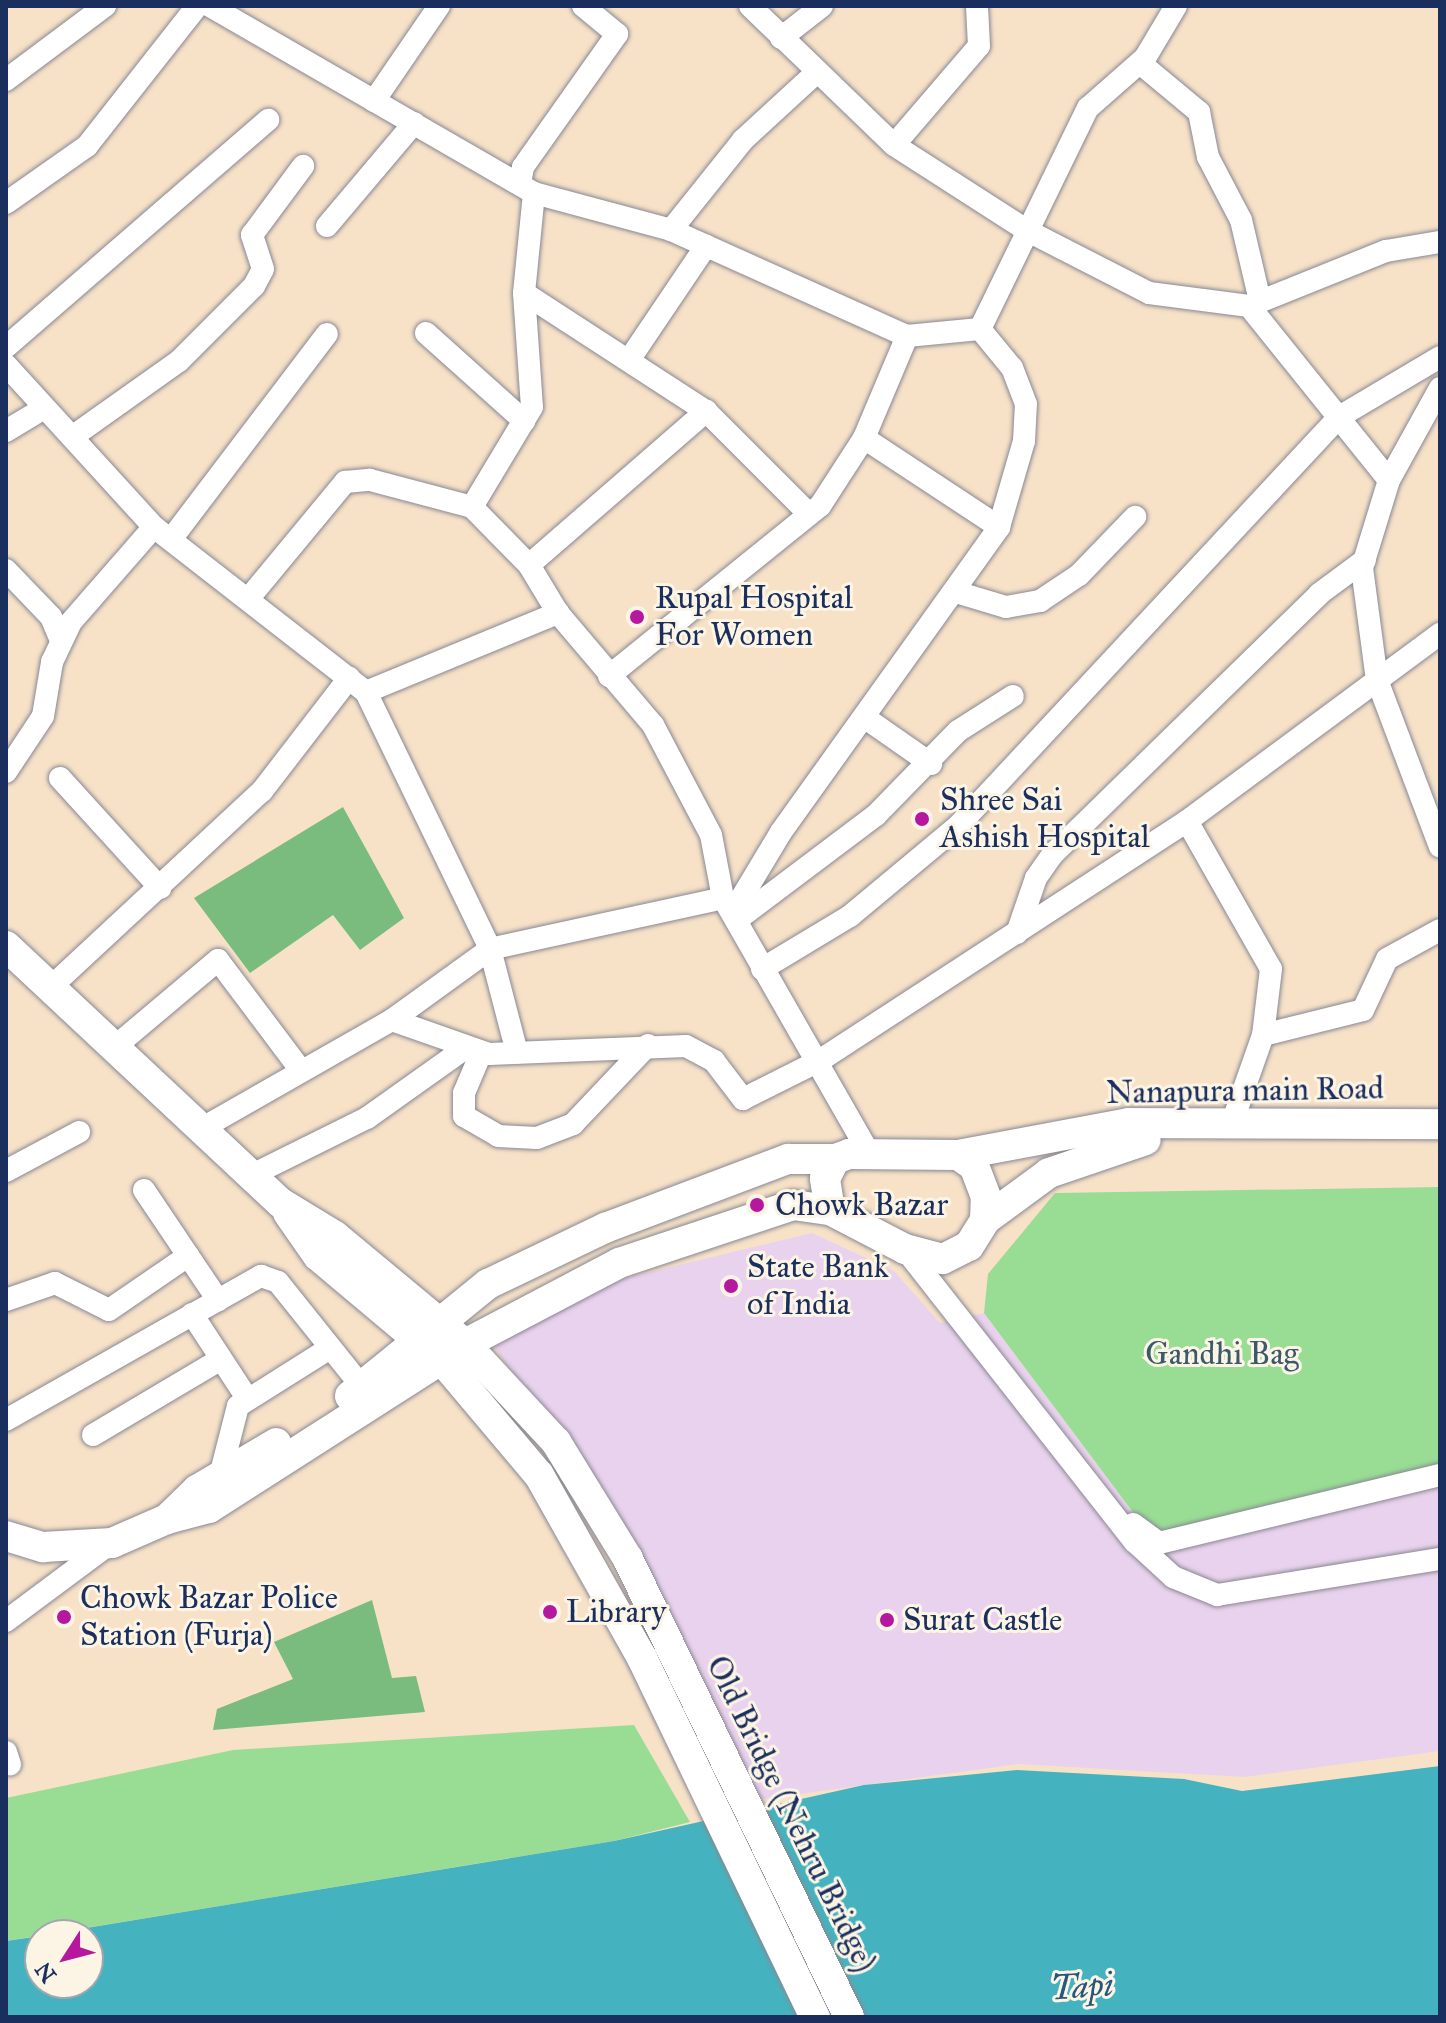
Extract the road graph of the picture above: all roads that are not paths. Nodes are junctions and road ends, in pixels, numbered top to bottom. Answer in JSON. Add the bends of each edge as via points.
{"nodes":[{"id":1,"x":105,"y":6,"type":"edge"},
{"id":2,"x":197,"y":6,"type":"edge"},
{"id":3,"x":210,"y":6,"type":"edge"},
{"id":4,"x":439,"y":6,"type":"edge"},
{"id":5,"x":750,"y":6,"type":"edge"},
{"id":6,"x":822,"y":6,"type":"edge"},
{"id":7,"x":977,"y":6,"type":"edge"},
{"id":8,"x":1176,"y":6,"type":"edge"},
{"id":9,"x":589,"y":8,"type":"edge"},
{"id":10,"x":781,"y":38,"type":"junction"},
{"id":11,"x":1140,"y":63,"type":"junction"},
{"id":12,"x":817,"y":72,"type":"junction"},
{"id":13,"x":6,"y":80,"type":"edge"},
{"id":14,"x":374,"y":101,"type":"junction"},
{"id":15,"x":268,"y":120,"type":"dead end"},
{"id":16,"x":414,"y":123,"type":"junction"},
{"id":17,"x":894,"y":145,"type":"junction"},
{"id":18,"x":303,"y":166,"type":"dead end"},
{"id":19,"x":527,"y":188,"type":"junction"},
{"id":20,"x":6,"y":203,"type":"edge"},
{"id":21,"x":327,"y":226,"type":"dead end"},
{"id":22,"x":671,"y":230,"type":"junction"},
{"id":23,"x":1028,"y":231,"type":"junction"},
{"id":24,"x":1440,"y":242,"type":"edge"},
{"id":25,"x":706,"y":246,"type":"junction"},
{"id":26,"x":524,"y":293,"type":"junction"},
{"id":27,"x":1254,"y":303,"type":"junction"},
{"id":28,"x":980,"y":329,"type":"junction"},
{"id":29,"x":426,"y":333,"type":"dead end"},
{"id":30,"x":327,"y":334,"type":"dead end"},
{"id":31,"x":907,"y":336,"type":"junction"},
{"id":32,"x":6,"y":347,"type":"edge"},
{"id":33,"x":1440,"y":357,"type":"edge"},
{"id":34,"x":629,"y":360,"type":"junction"},
{"id":35,"x":6,"y":365,"type":"edge"},
{"id":36,"x":1440,"y":388,"type":"edge"},
{"id":37,"x":41,"y":410,"type":"junction"},
{"id":38,"x":706,"y":411,"type":"junction"},
{"id":39,"x":1339,"y":417,"type":"junction"},
{"id":40,"x":524,"y":421,"type":"junction"},
{"id":41,"x":6,"y":431,"type":"edge"},
{"id":42,"x":72,"y":437,"type":"junction"},
{"id":43,"x":864,"y":438,"type":"junction"},
{"id":44,"x":1389,"y":480,"type":"junction"},
{"id":45,"x":472,"y":507,"type":"junction"},
{"id":46,"x":809,"y":514,"type":"junction"},
{"id":47,"x":1135,"y":517,"type":"dead end"},
{"id":48,"x":999,"y":527,"type":"junction"},
{"id":49,"x":163,"y":533,"type":"junction"},
{"id":50,"x":1365,"y":560,"type":"junction"},
{"id":51,"x":529,"y":565,"type":"junction"},
{"id":52,"x":10,"y":583,"type":"edge"},
{"id":53,"x":956,"y":592,"type":"junction"},
{"id":54,"x":249,"y":598,"type":"junction"},
{"id":55,"x":558,"y":613,"type":"junction"},
{"id":56,"x":1440,"y":634,"type":"edge"},
{"id":57,"x":61,"y":640,"type":"junction"},
{"id":58,"x":609,"y":676,"type":"junction"},
{"id":59,"x":1377,"y":680,"type":"junction"},
{"id":60,"x":358,"y":685,"type":"junction"},
{"id":61,"x":1013,"y":696,"type":"dead end"},
{"id":62,"x":864,"y":717,"type":"junction"},
{"id":63,"x":13,"y":746,"type":"edge"},
{"id":64,"x":931,"y":764,"type":"junction"},
{"id":65,"x":6,"y":772,"type":"edge"},
{"id":66,"x":60,"y":778,"type":"dead end"},
{"id":67,"x":1187,"y":821,"type":"junction"},
{"id":68,"x":1440,"y":847,"type":"edge"},
{"id":69,"x":160,"y":888,"type":"junction"},
{"id":70,"x":731,"y":910,"type":"junction"},
{"id":71,"x":1017,"y":933,"type":"junction"},
{"id":72,"x":1439,"y":933,"type":"edge"},
{"id":73,"x":6,"y":946,"type":"edge"},
{"id":74,"x":490,"y":949,"type":"junction"},
{"id":75,"x":762,"y":969,"type":"junction"},
{"id":76,"x":53,"y":985,"type":"junction"},
{"id":77,"x":392,"y":1020,"type":"junction"},
{"id":78,"x":1263,"y":1035,"type":"junction"},
{"id":79,"x":117,"y":1045,"type":"junction"},
{"id":80,"x":648,"y":1045,"type":"junction"},
{"id":81,"x":472,"y":1051,"type":"junction"},
{"id":82,"x":517,"y":1053,"type":"junction"},
{"id":83,"x":819,"y":1061,"type":"junction"},
{"id":84,"x":299,"y":1068,"type":"junction"},
{"id":85,"x":1232,"y":1123,"type":"junction"},
{"id":86,"x":1440,"y":1124,"type":"edge"},
{"id":87,"x":199,"y":1130,"type":"junction"},
{"id":88,"x":79,"y":1132,"type":"dead end"},
{"id":89,"x":1440,"y":1143,"type":"edge"},
{"id":90,"x":869,"y":1153,"type":"junction"},
{"id":91,"x":958,"y":1155,"type":"junction"},
{"id":92,"x":835,"y":1159,"type":"junction"},
{"id":93,"x":6,"y":1171,"type":"edge"},
{"id":94,"x":250,"y":1176,"type":"junction"},
{"id":95,"x":144,"y":1190,"type":"dead end"},
{"id":96,"x":830,"y":1210,"type":"junction"},
{"id":97,"x":985,"y":1220,"type":"junction"},
{"id":98,"x":914,"y":1252,"type":"junction"},
{"id":99,"x":188,"y":1256,"type":"junction"},
{"id":100,"x":6,"y":1300,"type":"edge"},
{"id":101,"x":218,"y":1300,"type":"junction"},
{"id":102,"x":192,"y":1314,"type":"junction"},
{"id":103,"x":420,"y":1340,"type":"junction"},
{"id":104,"x":330,"y":1348,"type":"junction"},
{"id":105,"x":454,"y":1352,"type":"junction"},
{"id":106,"x":221,"y":1359,"type":"junction"},
{"id":107,"x":363,"y":1388,"type":"junction"},
{"id":108,"x":247,"y":1398,"type":"junction"},
{"id":109,"x":6,"y":1420,"type":"edge"},
{"id":110,"x":93,"y":1435,"type":"dead end"},
{"id":111,"x":1440,"y":1475,"type":"edge"},
{"id":112,"x":220,"y":1476,"type":"junction"},
{"id":113,"x":167,"y":1519,"type":"junction"},
{"id":114,"x":6,"y":1536,"type":"edge"},
{"id":115,"x":108,"y":1545,"type":"junction"},
{"id":116,"x":1440,"y":1559,"type":"edge"},
{"id":117,"x":6,"y":1621,"type":"edge"},
{"id":118,"x":815,"y":2017,"type":"edge"},
{"id":119,"x":849,"y":2017,"type":"edge"}],
"edges":[{"from":1,"to":13,"type":"street"},
{"from":2,"to":20,"type":"street","via":[[87,146]]},
{"from":3,"to":14,"type":"street"},
{"from":4,"to":14,"type":"street"},
{"from":5,"to":10,"type":"street"},
{"from":6,"to":10,"type":"street"},
{"from":7,"to":17,"type":"street","via":[[979,46]]},
{"from":8,"to":11,"type":"street"},
{"from":9,"to":19,"type":"street","via":[[617,34],[523,167]]},
{"from":10,"to":12,"type":"street"},
{"from":11,"to":23,"type":"street","via":[[1088,108]]},
{"from":11,"to":27,"type":"street","via":[[1199,112],[1208,157],[1241,220]]},
{"from":12,"to":17,"type":"street"},
{"from":12,"to":22,"type":"street","via":[[743,140]]},
{"from":14,"to":16,"type":"street"},
{"from":15,"to":32,"type":"street"},
{"from":16,"to":19,"type":"street"},
{"from":16,"to":21,"type":"street"},
{"from":17,"to":23,"type":"street"},
{"from":18,"to":42,"type":"street","via":[[252,235],[263,269],[254,286],[199,344]]},
{"from":19,"to":22,"type":"street"},
{"from":19,"to":26,"type":"street"},
{"from":22,"to":25,"type":"street"},
{"from":23,"to":27,"type":"street","via":[[1149,293]]},
{"from":23,"to":28,"type":"street"},
{"from":24,"to":27,"type":"street","via":[[1386,251]]},
{"from":25,"to":31,"type":"street"},
{"from":25,"to":34,"type":"street"},
{"from":26,"to":34,"type":"street"},
{"from":26,"to":40,"type":"street","via":[[534,395]]},
{"from":27,"to":39,"type":"street"},
{"from":28,"to":31,"type":"street"},
{"from":28,"to":48,"type":"street","via":[[1012,368],[1026,404],[1024,441]]},
{"from":29,"to":40,"type":"street"},
{"from":30,"to":49,"type":"street"},
{"from":31,"to":43,"type":"street"},
{"from":33,"to":39,"type":"street"},
{"from":34,"to":38,"type":"street"},
{"from":35,"to":37,"type":"street"},
{"from":36,"to":44,"type":"street"},
{"from":37,"to":41,"type":"street"},
{"from":37,"to":42,"type":"street"},
{"from":38,"to":46,"type":"street"},
{"from":38,"to":51,"type":"street"},
{"from":39,"to":44,"type":"street"},
{"from":39,"to":75,"type":"street","via":[[958,826],[850,916]]},
{"from":40,"to":45,"type":"street"},
{"from":42,"to":49,"type":"street"},
{"from":43,"to":46,"type":"street"},
{"from":43,"to":48,"type":"street"},
{"from":44,"to":50,"type":"street"},
{"from":45,"to":51,"type":"street"},
{"from":45,"to":54,"type":"street","via":[[370,480],[345,482]]},
{"from":46,"to":58,"type":"street"},
{"from":47,"to":53,"type":"street","via":[[1079,575],[1040,601],[1006,607]]},
{"from":48,"to":53,"type":"street"},
{"from":49,"to":54,"type":"street"},
{"from":49,"to":57,"type":"street"},
{"from":50,"to":59,"type":"street"},
{"from":50,"to":71,"type":"street","via":[[1319,594],[1053,854],[1036,878]]},
{"from":51,"to":55,"type":"street"},
{"from":52,"to":57,"type":"street","via":[[51,617]]},
{"from":53,"to":62,"type":"street"},
{"from":54,"to":60,"type":"street"},
{"from":55,"to":58,"type":"street"},
{"from":55,"to":60,"type":"street"},
{"from":56,"to":59,"type":"street"},
{"from":57,"to":63,"type":"street","via":[[50,700]]},
{"from":58,"to":70,"type":"street","via":[[653,725],[711,835]]},
{"from":59,"to":67,"type":"street"},
{"from":59,"to":68,"type":"street"},
{"from":60,"to":69,"type":"street","via":[[262,791]]},
{"from":60,"to":74,"type":"street"},
{"from":61,"to":64,"type":"street","via":[[958,731]]},
{"from":62,"to":64,"type":"street"},
{"from":62,"to":70,"type":"street"},
{"from":63,"to":65,"type":"street"},
{"from":64,"to":70,"type":"street"},
{"from":66,"to":69,"type":"street"},
{"from":67,"to":71,"type":"street"},
{"from":67,"to":78,"type":"street","via":[[1271,969]]},
{"from":69,"to":76,"type":"street"},
{"from":70,"to":74,"type":"street"},
{"from":70,"to":75,"type":"street"},
{"from":71,"to":83,"type":"street"},
{"from":72,"to":78,"type":"street","via":[[1387,959],[1363,1010]]},
{"from":73,"to":76,"type":"main road"},
{"from":74,"to":77,"type":"street"},
{"from":74,"to":82,"type":"street"},
{"from":75,"to":83,"type":"street"},
{"from":76,"to":79,"type":"main road"},
{"from":77,"to":81,"type":"street"},
{"from":77,"to":84,"type":"street"},
{"from":78,"to":85,"type":"street"},
{"from":79,"to":84,"type":"street","via":[[218,960]]},
{"from":79,"to":87,"type":"main road"},
{"from":80,"to":81,"type":"street","via":[[573,1124],[537,1138],[498,1136],[464,1116]]},
{"from":80,"to":82,"type":"street"},
{"from":80,"to":83,"type":"street","via":[[702,1051],[743,1099]]},
{"from":81,"to":82,"type":"street"},
{"from":81,"to":94,"type":"street","via":[[367,1118]]},
{"from":83,"to":90,"type":"street"},
{"from":84,"to":87,"type":"street"},
{"from":85,"to":86,"type":"main road","name":"Nanapura main Road"},
{"from":85,"to":91,"type":"main road","name":"Nanapura main Road","via":[[1129,1123]]},
{"from":87,"to":94,"type":"main road"},
{"from":88,"to":93,"type":"street"},
{"from":89,"to":97,"type":"main road","name":"Nanapura main Road","via":[[1131,1140],[1049,1173]]},
{"from":90,"to":91,"type":"main road","name":"Nanapura main Road"},
{"from":90,"to":92,"type":"main road","name":"Nanapura main Road"},
{"from":91,"to":97,"type":"main road","via":[[982,1179]]},
{"from":92,"to":96,"type":"main road","via":[[825,1179]]},
{"from":92,"to":103,"type":"main road","name":"Nanapura main Road","via":[[788,1159],[605,1228],[488,1284]]},
{"from":94,"to":103,"type":"main road","via":[[281,1203],[335,1236]]},
{"from":95,"to":99,"type":"street"},
{"from":96,"to":98,"type":"main road"},
{"from":96,"to":105,"type":"main road","via":[[793,1205],[619,1263]]},
{"from":97,"to":98,"type":"main road","name":"Nanapura main Road","via":[[956,1256]]},
{"from":98,"to":111,"type":"street","via":[[1137,1530],[1159,1543]]},
{"from":98,"to":116,"type":"street","via":[[1135,1542],[1173,1577],[1217,1595]]},
{"from":99,"to":100,"type":"street","via":[[109,1310],[55,1283]]},
{"from":99,"to":101,"type":"street"},
{"from":101,"to":102,"type":"street"},
{"from":101,"to":104,"type":"street","via":[[261,1276],[273,1278]]},
{"from":102,"to":106,"type":"street"},
{"from":102,"to":109,"type":"street"},
{"from":103,"to":105,"type":"main road"},
{"from":103,"to":107,"type":"main road","name":"Nanapura main Road"},
{"from":104,"to":107,"type":"street"},
{"from":104,"to":108,"type":"street"},
{"from":105,"to":113,"type":"main road","via":[[209,1508]]},
{"from":105,"to":118,"type":"main road","name":"Old Bridge (Nehru Bridge)","via":[[539,1475],[642,1658]]},
{"from":105,"to":119,"type":"main road","name":"Old Bridge (Nehru Bridge)","via":[[556,1442],[669,1642]]},
{"from":106,"to":108,"type":"street"},
{"from":106,"to":110,"type":"street"},
{"from":107,"to":112,"type":"main road","name":"Nanapura main Road"},
{"from":108,"to":112,"type":"street","via":[[234,1413]]},
{"from":112,"to":113,"type":"main road","name":"Nanapura main Road"},
{"from":113,"to":115,"type":"main road"},
{"from":114,"to":115,"type":"main road","via":[[43,1547]]},
{"from":115,"to":117,"type":"street"}]}
